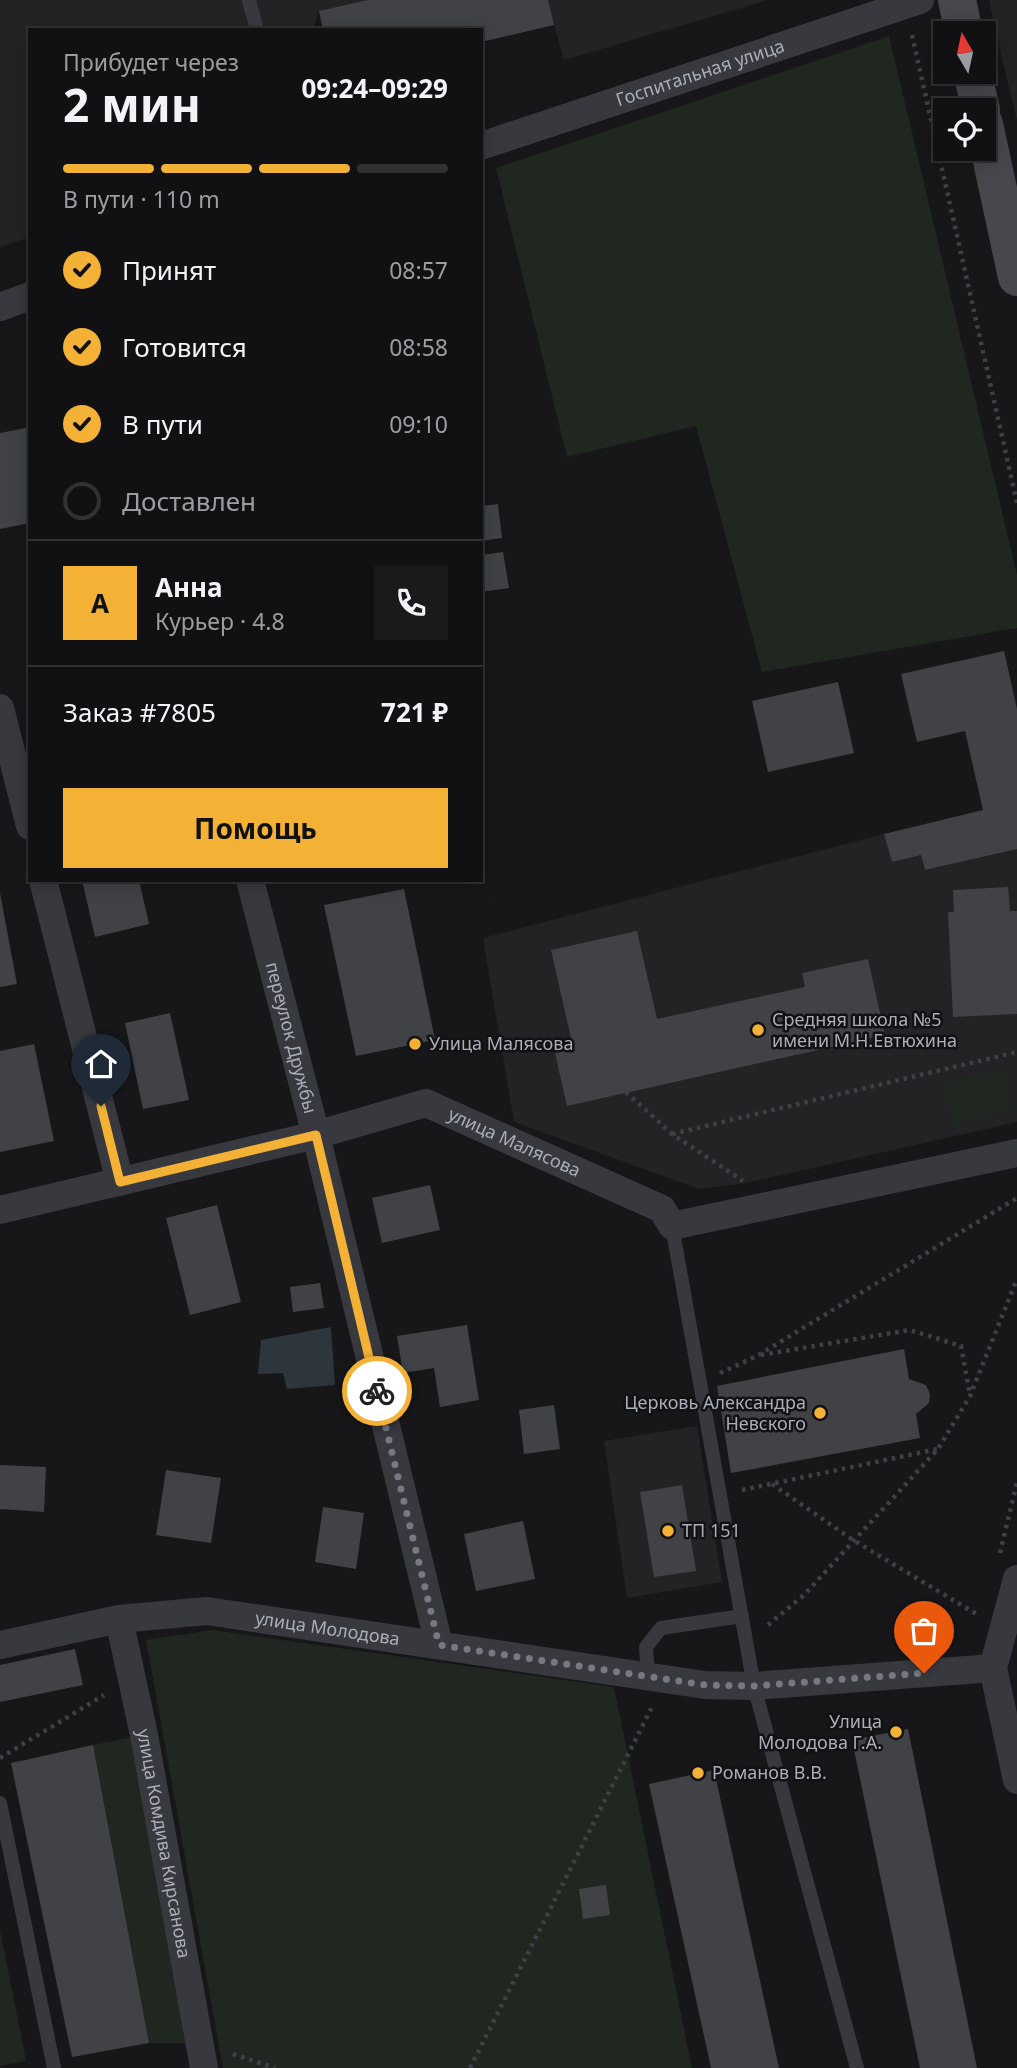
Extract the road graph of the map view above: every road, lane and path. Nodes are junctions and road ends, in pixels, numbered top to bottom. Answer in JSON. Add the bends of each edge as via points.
{"nodes":[{"id":1,"x":249,"y":0,"type":"edge"},
{"id":2,"x":957,"y":0,"type":"edge"},
{"id":3,"x":912,"y":3,"type":"edge"},
{"id":4,"x":961,"y":21,"type":"edge"},
{"id":5,"x":256,"y":28,"type":"edge"},
{"id":6,"x":483,"y":145,"type":"edge"},
{"id":7,"x":992,"y":161,"type":"edge"},
{"id":8,"x":1017,"y":277,"type":"edge"},
{"id":9,"x":28,"y":297,"type":"edge"},
{"id":10,"x":0,"y":306,"type":"edge"},
{"id":11,"x":1017,"y":503,"type":"edge"},
{"id":12,"x":0,"y":708,"type":"edge"},
{"id":13,"x":28,"y":818,"type":"edge"},
{"id":14,"x":44,"y":882,"type":"edge"},
{"id":15,"x":251,"y":882,"type":"edge"},
{"id":16,"x":1017,"y":1052,"type":"edge"},
{"id":17,"x":626,"y":1093,"type":"dead end"},
{"id":18,"x":672,"y":1134,"type":"junction"},
{"id":19,"x":316,"y":1135,"type":"junction"},
{"id":20,"x":1017,"y":1153,"type":"edge"},
{"id":21,"x":120,"y":1182,"type":"junction"},
{"id":22,"x":746,"y":1183,"type":"dead end"},
{"id":23,"x":1017,"y":1198,"type":"edge"},
{"id":24,"x":0,"y":1210,"type":"edge"},
{"id":25,"x":672,"y":1226,"type":"junction"},
{"id":26,"x":1017,"y":1279,"type":"edge"},
{"id":27,"x":757,"y":1356,"type":"junction"},
{"id":28,"x":700,"y":1382,"type":"junction"},
{"id":29,"x":970,"y":1396,"type":"junction"},
{"id":30,"x":938,"y":1449,"type":"junction"},
{"id":31,"x":772,"y":1484,"type":"junction"},
{"id":32,"x":720,"y":1495,"type":"junction"},
{"id":33,"x":853,"y":1540,"type":"junction"},
{"id":34,"x":1017,"y":1579,"type":"edge"},
{"id":35,"x":742,"y":1616,"type":"junction"},
{"id":36,"x":119,"y":1619,"type":"junction"},
{"id":37,"x":985,"y":1619,"type":"dead end"},
{"id":38,"x":746,"y":1643,"type":"junction"},
{"id":39,"x":0,"y":1645,"type":"edge"},
{"id":40,"x":439,"y":1645,"type":"junction"},
{"id":41,"x":993,"y":1668,"type":"junction"},
{"id":42,"x":131,"y":1678,"type":"junction"},
{"id":43,"x":657,"y":1678,"type":"junction"},
{"id":44,"x":754,"y":1686,"type":"junction"},
{"id":45,"x":0,"y":1758,"type":"edge"},
{"id":46,"x":1017,"y":1780,"type":"edge"},
{"id":47,"x":0,"y":1803,"type":"edge"},
{"id":48,"x":202,"y":2056,"type":"edge"},
{"id":49,"x":54,"y":2068,"type":"edge"},
{"id":50,"x":275,"y":2068,"type":"edge"},
{"id":51,"x":470,"y":2068,"type":"edge"},
{"id":52,"x":857,"y":2068,"type":"edge"}],
"edges":[{"from":1,"to":5,"type":"lane"},
{"from":2,"to":4,"type":"main road"},
{"from":3,"to":6,"type":"street","name":"Госпитальная улица"},
{"from":3,"to":11,"type":"path"},
{"from":7,"to":8,"type":"main road"},
{"from":9,"to":10,"type":"street"},
{"from":12,"to":13,"type":"street"},
{"from":14,"to":21,"type":"street"},
{"from":15,"to":19,"type":"street","name":"переулок Дружбы"},
{"from":16,"to":18,"type":"path"},
{"from":17,"to":18,"type":"path"},
{"from":18,"to":22,"type":"path"},
{"from":19,"to":21,"type":"street","name":"улица Малясова"},
{"from":19,"to":25,"type":"street","name":"улица Малясова","via":[[426,1103],[662,1209]]},
{"from":19,"to":40,"type":"street","name":"переулок Дружбы"},
{"from":20,"to":25,"type":"street"},
{"from":21,"to":24,"type":"street","name":"улица Малясова"},
{"from":23,"to":27,"type":"path"},
{"from":25,"to":28,"type":"lane"},
{"from":26,"to":29,"type":"path"},
{"from":27,"to":28,"type":"path"},
{"from":27,"to":29,"type":"path","via":[[910,1330],[961,1346]]},
{"from":28,"to":32,"type":"lane"},
{"from":29,"to":30,"type":"path"},
{"from":30,"to":31,"type":"path"},
{"from":30,"to":33,"type":"path"},
{"from":31,"to":32,"type":"path"},
{"from":31,"to":33,"type":"path"},
{"from":32,"to":35,"type":"lane"},
{"from":33,"to":37,"type":"path"},
{"from":33,"to":38,"type":"path","via":[[804,1595]]},
{"from":34,"to":41,"type":"street"},
{"from":35,"to":38,"type":"lane"},
{"from":35,"to":43,"type":"lane","via":[[661,1628],[646,1647]]},
{"from":36,"to":39,"type":"street","name":"улица Молодова"},
{"from":36,"to":40,"type":"street","name":"улица Молодова","via":[[207,1611]]},
{"from":36,"to":42,"type":"street","name":"улица Комдива Кирсанова"},
{"from":38,"to":44,"type":"lane"},
{"from":40,"to":43,"type":"street","name":"улица Молодова"},
{"from":41,"to":44,"type":"street","name":"улица Молодова"},
{"from":41,"to":46,"type":"street"},
{"from":42,"to":45,"type":"path"},
{"from":42,"to":48,"type":"street","name":"улица Комдива Кирсанова"},
{"from":43,"to":44,"type":"street","name":"улица Молодова"},
{"from":43,"to":51,"type":"path"},
{"from":44,"to":52,"type":"lane"},
{"from":47,"to":49,"type":"lane"},
{"from":48,"to":50,"type":"path"}]}
